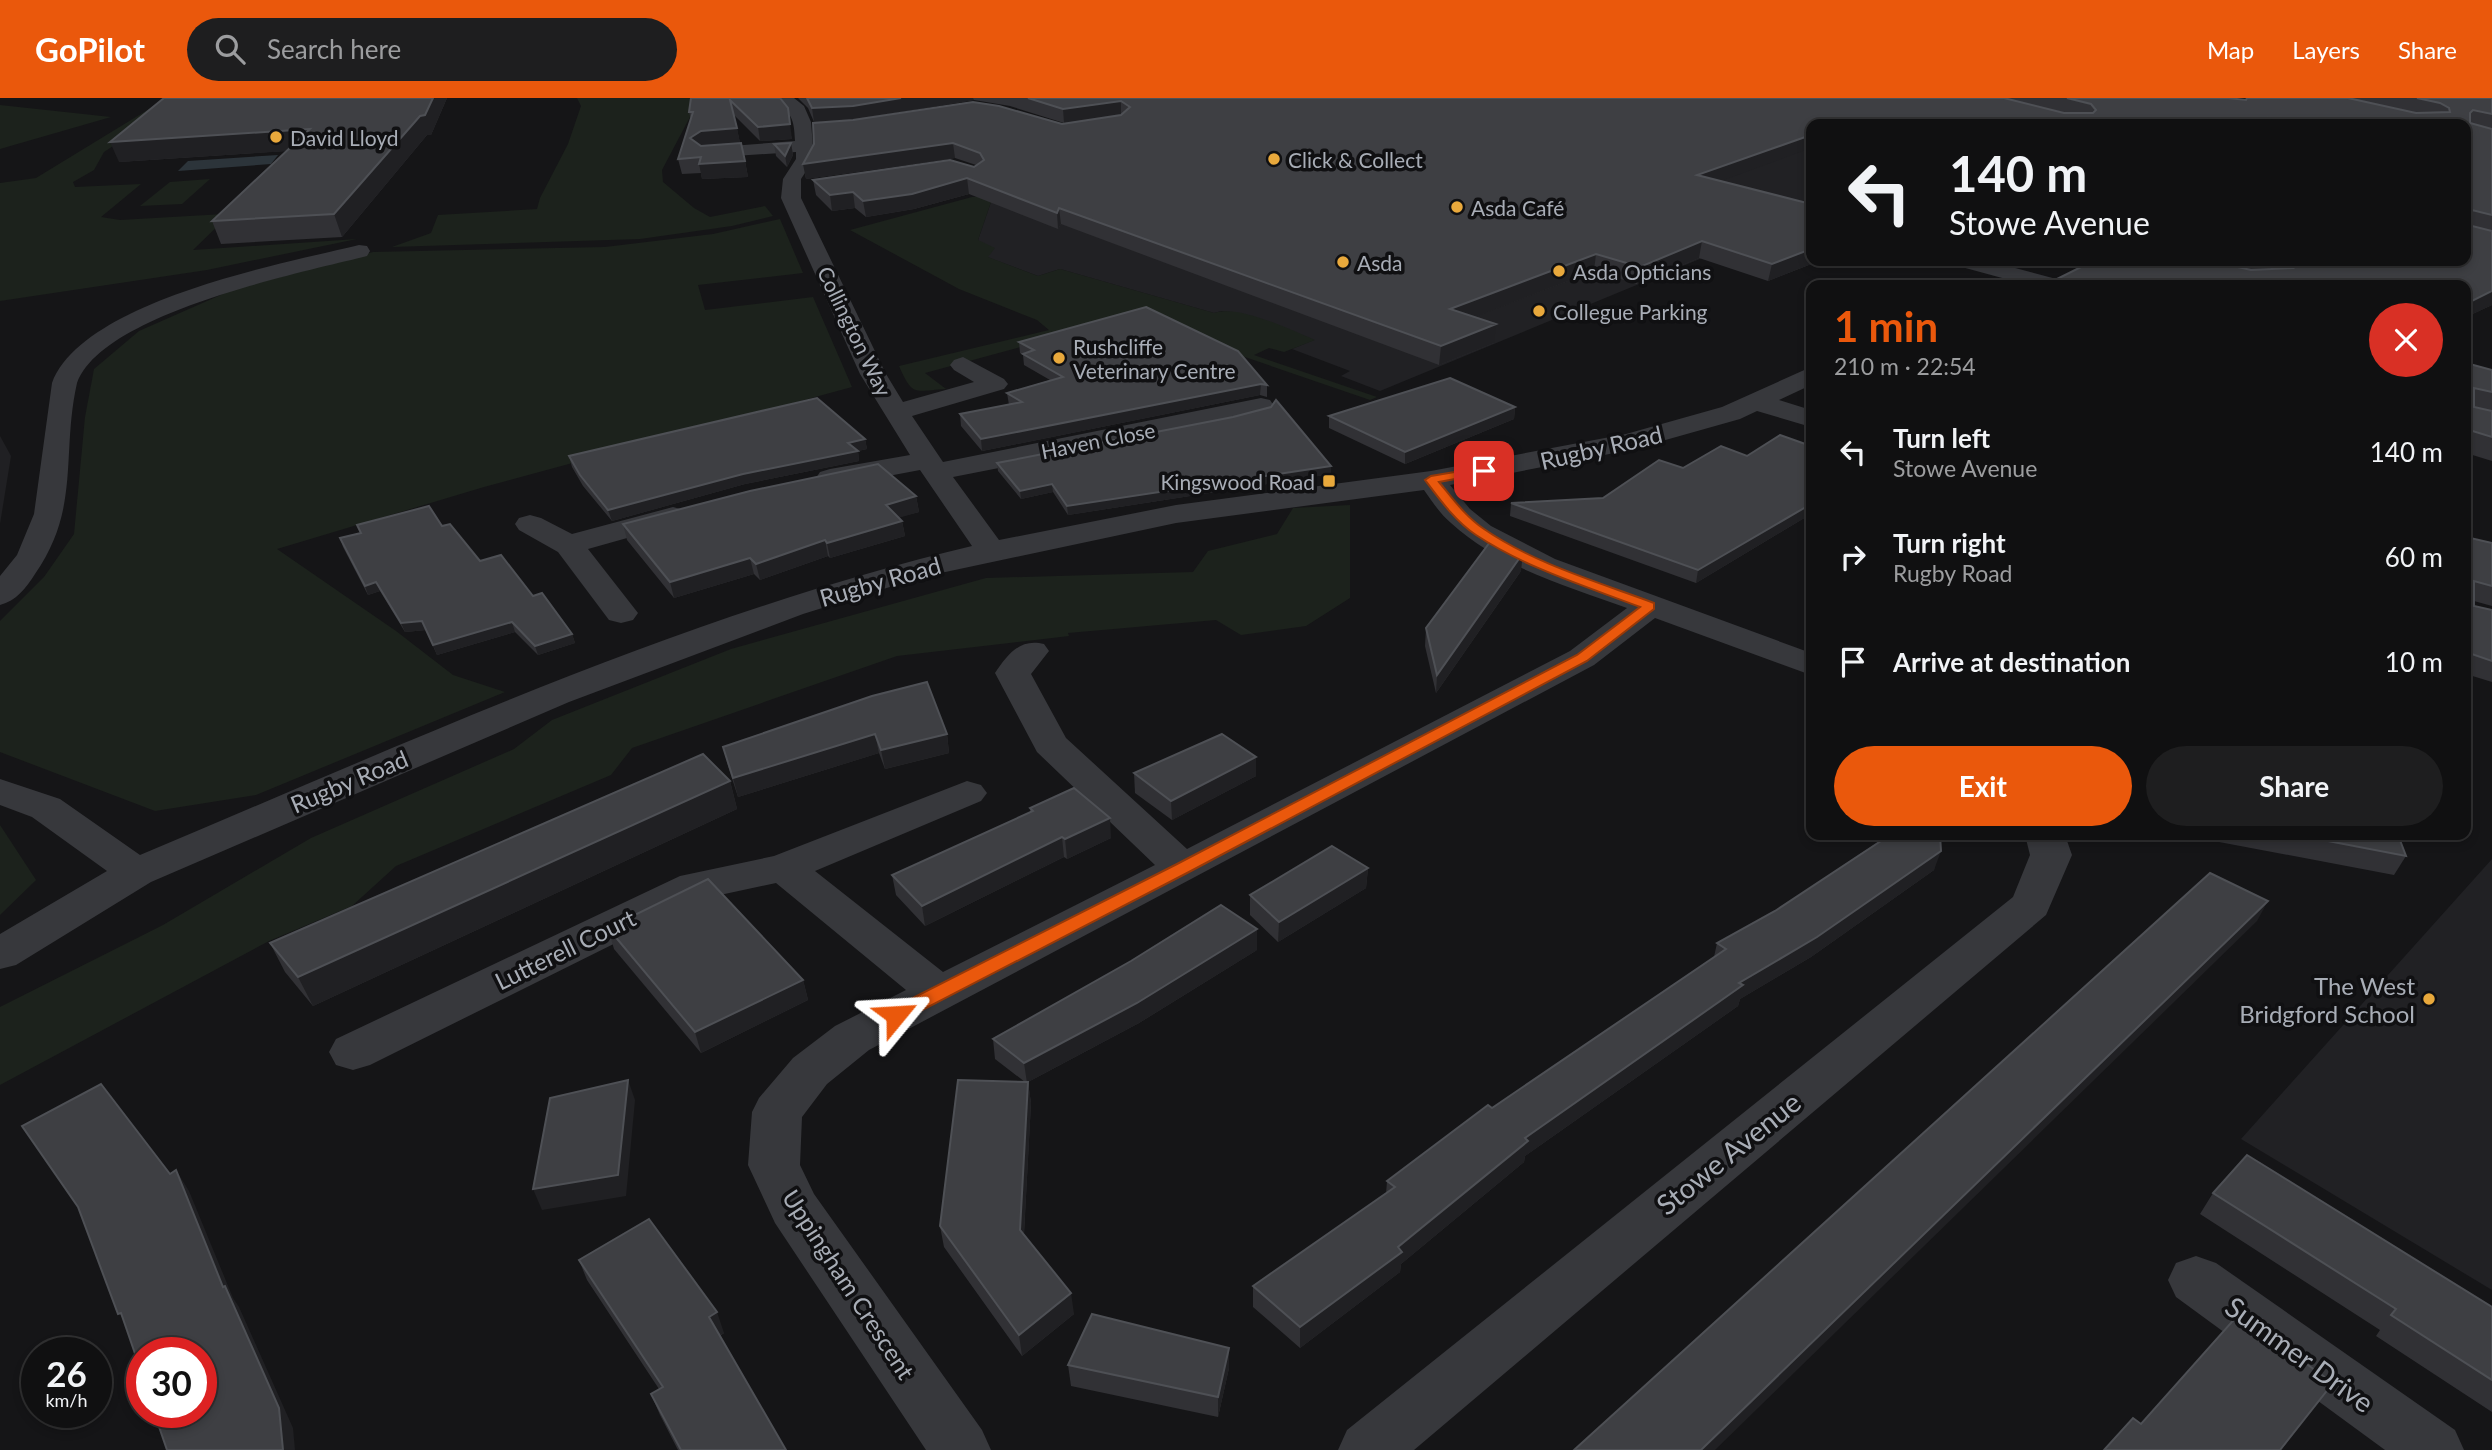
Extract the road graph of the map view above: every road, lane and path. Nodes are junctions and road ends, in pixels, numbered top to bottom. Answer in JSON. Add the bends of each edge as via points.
{"nodes":[{"id":1,"x":784,"y":98,"type":"edge"},
{"id":2,"x":808,"y":136,"type":"junction"},
{"id":3,"x":704,"y":153,"type":"edge"},
{"id":4,"x":359,"y":251,"type":"dead end"},
{"id":5,"x":1984,"y":266,"type":"edge"},
{"id":6,"x":2030,"y":266,"type":"edge"},
{"id":7,"x":2014,"y":274,"type":"junction"},
{"id":8,"x":2001,"y":280,"type":"edge"},
{"id":9,"x":2035,"y":280,"type":"edge"},
{"id":10,"x":963,"y":365,"type":"dead end"},
{"id":11,"x":1806,"y":378,"type":"edge"},
{"id":12,"x":1757,"y":402,"type":"junction"},
{"id":13,"x":1261,"y":406,"type":"dead end"},
{"id":14,"x":896,"y":411,"type":"junction"},
{"id":15,"x":1806,"y":417,"type":"edge"},
{"id":16,"x":931,"y":466,"type":"junction"},
{"id":17,"x":1431,"y":480,"type":"junction"},
{"id":18,"x":802,"y":485,"type":"edge"},
{"id":19,"x":696,"y":510,"type":"edge"},
{"id":20,"x":530,"y":524,"type":"dead end"},
{"id":21,"x":569,"y":545,"type":"junction"},
{"id":22,"x":991,"y":551,"type":"junction"},
{"id":23,"x":0,"y":595,"type":"edge"},
{"id":24,"x":1650,"y":606,"type":"junction"},
{"id":25,"x":621,"y":613,"type":"dead end"},
{"id":26,"x":1031,"y":651,"type":"dead end"},
{"id":27,"x":1806,"y":663,"type":"edge"},
{"id":28,"x":0,"y":791,"type":"edge"},
{"id":29,"x":967,"y":793,"type":"dead end"},
{"id":30,"x":2046,"y":840,"type":"edge"},
{"id":31,"x":784,"y":868,"type":"junction"},
{"id":32,"x":1183,"y":868,"type":"junction"},
{"id":33,"x":136,"y":872,"type":"junction"},
{"id":34,"x":0,"y":954,"type":"edge"},
{"id":35,"x":940,"y":993,"type":"junction"},
{"id":36,"x":353,"y":1052,"type":"dead end"},
{"id":37,"x":2196,"y":1280,"type":"dead end"},
{"id":38,"x":2408,"y":1443,"type":"edge"},
{"id":39,"x":961,"y":1450,"type":"edge"},
{"id":40,"x":1368,"y":1450,"type":"edge"}],
"edges":[{"from":1,"to":2,"type":"street","via":[[798,110]]},
{"from":2,"to":3,"type":"street"},
{"from":2,"to":14,"type":"street","name":"Collington Way","via":[[805,159],[792,179],[798,188],[791,198],[873,374]]},
{"from":4,"to":23,"type":"street","via":[[187,299],[137,321],[90,350],[67,375],[50,517],[40,545]]},
{"from":5,"to":7,"type":"street"},
{"from":6,"to":7,"type":"street"},
{"from":7,"to":8,"type":"street"},
{"from":7,"to":9,"type":"street"},
{"from":10,"to":14,"type":"street","via":[[995,384]]},
{"from":11,"to":12,"type":"street","name":"Rugby Road"},
{"from":12,"to":15,"type":"street"},
{"from":12,"to":17,"type":"street","name":"Rugby Road","via":[[1630,442]]},
{"from":13,"to":16,"type":"street","name":"Haven Close"},
{"from":14,"to":16,"type":"street","name":"Collington Way"},
{"from":16,"to":18,"type":"street","name":"Haven Close"},
{"from":16,"to":22,"type":"street","name":"Collington Way"},
{"from":17,"to":22,"type":"street","name":"Rugby Road","via":[[1176,514]]},
{"from":17,"to":24,"type":"street","via":[[1480,532],[1544,566]]},
{"from":19,"to":21,"type":"street"},
{"from":20,"to":21,"type":"street"},
{"from":21,"to":25,"type":"street"},
{"from":22,"to":33,"type":"street","name":"Rugby Road","via":[[791,607],[654,656]]},
{"from":24,"to":27,"type":"street"},
{"from":24,"to":32,"type":"street","name":"Uppingham Crescent","via":[[1582,658]]},
{"from":26,"to":32,"type":"street","via":[[1013,673],[1050,744]]},
{"from":28,"to":33,"type":"street","via":[[46,808]]},
{"from":29,"to":31,"type":"street","name":"Lutterell Court"},
{"from":30,"to":40,"type":"street","name":"Stowe Avenue","via":[[2051,855],[2031,905]]},
{"from":31,"to":35,"type":"street"},
{"from":31,"to":36,"type":"street","name":"Lutterell Court","via":[[695,886]]},
{"from":32,"to":35,"type":"street","name":"Uppingham Crescent"},
{"from":33,"to":34,"type":"street","name":"Rugby Road"},
{"from":35,"to":39,"type":"street","name":"Uppingham Crescent","via":[[852,1038],[810,1071],[777,1112],[774,1165],[794,1208]]},
{"from":37,"to":38,"type":"street","name":"Summer Drive"}]}
